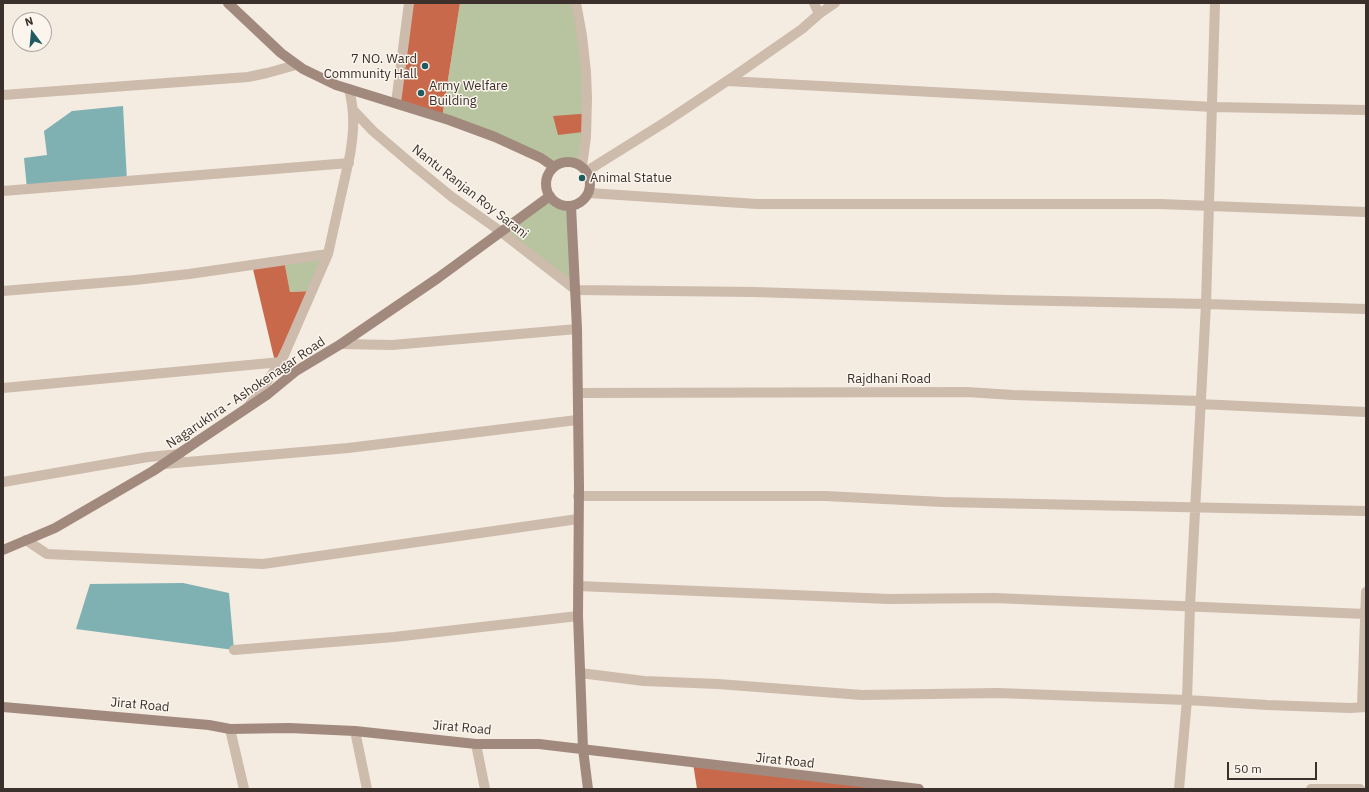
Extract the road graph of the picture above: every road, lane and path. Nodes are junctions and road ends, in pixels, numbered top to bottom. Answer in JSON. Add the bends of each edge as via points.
{"nodes":[{"id":1,"x":228,"y":3,"type":"edge"},
{"id":2,"x":410,"y":3,"type":"edge"},
{"id":3,"x":576,"y":3,"type":"edge"},
{"id":4,"x":814,"y":3,"type":"edge"},
{"id":5,"x":835,"y":3,"type":"edge"},
{"id":6,"x":1216,"y":3,"type":"edge"},
{"id":7,"x":819,"y":14,"type":"junction"},
{"id":8,"x":296,"y":65,"type":"junction"},
{"id":9,"x":727,"y":81,"type":"junction"},
{"id":10,"x":349,"y":89,"type":"junction"},
{"id":11,"x":3,"y":95,"type":"edge"},
{"id":12,"x":396,"y":103,"type":"junction"},
{"id":13,"x":1213,"y":107,"type":"junction"},
{"id":14,"x":353,"y":110,"type":"junction"},
{"id":15,"x":1366,"y":110,"type":"edge"},
{"id":16,"x":349,"y":163,"type":"junction"},
{"id":17,"x":554,"y":167,"type":"junction"},
{"id":18,"x":584,"y":169,"type":"junction"},
{"id":19,"x":3,"y":191,"type":"edge"},
{"id":20,"x":589,"y":193,"type":"junction"},
{"id":21,"x":550,"y":196,"type":"junction"},
{"id":22,"x":571,"y":206,"type":"junction"},
{"id":23,"x":1210,"y":206,"type":"junction"},
{"id":24,"x":1366,"y":212,"type":"edge"},
{"id":25,"x":500,"y":231,"type":"junction"},
{"id":26,"x":328,"y":254,"type":"junction"},
{"id":27,"x":576,"y":290,"type":"junction"},
{"id":28,"x":3,"y":291,"type":"edge"},
{"id":29,"x":1206,"y":304,"type":"junction"},
{"id":30,"x":1366,"y":309,"type":"edge"},
{"id":31,"x":577,"y":329,"type":"junction"},
{"id":32,"x":341,"y":344,"type":"junction"},
{"id":33,"x":280,"y":362,"type":"junction"},
{"id":34,"x":296,"y":371,"type":"junction"},
{"id":35,"x":3,"y":388,"type":"edge"},
{"id":36,"x":578,"y":393,"type":"junction"},
{"id":37,"x":1200,"y":403,"type":"junction"},
{"id":38,"x":249,"y":407,"type":"junction"},
{"id":39,"x":1366,"y":412,"type":"edge"},
{"id":40,"x":577,"y":420,"type":"junction"},
{"id":41,"x":180,"y":454,"type":"junction"},
{"id":42,"x":164,"y":464,"type":"junction"},
{"id":43,"x":3,"y":482,"type":"edge"},
{"id":44,"x":578,"y":496,"type":"junction"},
{"id":45,"x":1195,"y":507,"type":"junction"},
{"id":46,"x":1366,"y":510,"type":"edge"},
{"id":47,"x":578,"y":519,"type":"junction"},
{"id":48,"x":26,"y":540,"type":"junction"},
{"id":49,"x":3,"y":550,"type":"edge"},
{"id":50,"x":578,"y":586,"type":"junction"},
{"id":51,"x":1366,"y":592,"type":"edge"},
{"id":52,"x":1190,"y":606,"type":"junction"},
{"id":53,"x":1365,"y":614,"type":"junction"},
{"id":54,"x":578,"y":616,"type":"junction"},
{"id":55,"x":234,"y":650,"type":"dead end"},
{"id":56,"x":580,"y":673,"type":"junction"},
{"id":57,"x":1187,"y":700,"type":"junction"},
{"id":58,"x":3,"y":707,"type":"edge"},
{"id":59,"x":1364,"y":707,"type":"edge"},
{"id":60,"x":230,"y":729,"type":"junction"},
{"id":61,"x":355,"y":731,"type":"junction"},
{"id":62,"x":476,"y":744,"type":"junction"},
{"id":63,"x":583,"y":749,"type":"junction"},
{"id":64,"x":244,"y":789,"type":"edge"},
{"id":65,"x":367,"y":789,"type":"edge"},
{"id":66,"x":485,"y":789,"type":"edge"},
{"id":67,"x":588,"y":789,"type":"edge"},
{"id":68,"x":919,"y":789,"type":"edge"},
{"id":69,"x":1179,"y":789,"type":"edge"},
{"id":70,"x":1312,"y":789,"type":"edge"},
{"id":71,"x":1360,"y":789,"type":"edge"}],
"edges":[{"from":1,"to":8,"type":"main road"},
{"from":2,"to":12,"type":"street"},
{"from":3,"to":18,"type":"street","via":[[586,72]]},
{"from":4,"to":7,"type":"street"},
{"from":5,"to":7,"type":"street"},
{"from":6,"to":13,"type":"street"},
{"from":7,"to":9,"type":"street","via":[[802,29]]},
{"from":8,"to":10,"type":"main road"},
{"from":8,"to":11,"type":"street","via":[[248,77]]},
{"from":9,"to":13,"type":"street"},
{"from":9,"to":18,"type":"street"},
{"from":10,"to":12,"type":"main road"},
{"from":10,"to":14,"type":"street"},
{"from":12,"to":17,"type":"main road","via":[[495,137],[541,158]]},
{"from":13,"to":15,"type":"street"},
{"from":13,"to":23,"type":"street"},
{"from":14,"to":16,"type":"street","via":[[353,140]]},
{"from":14,"to":25,"type":"street","name":"Nantu Ranjan Roy Sarani","via":[[373,131],[452,198]]},
{"from":16,"to":19,"type":"street"},
{"from":16,"to":26,"type":"street"},
{"from":17,"to":18,"type":"main road","via":[[568,162]]},
{"from":17,"to":21,"type":"main road","via":[[546,186]]},
{"from":18,"to":20,"type":"main road","via":[[590,178]]},
{"from":20,"to":22,"type":"main road"},
{"from":20,"to":23,"type":"street","via":[[757,204]]},
{"from":21,"to":22,"type":"main road","via":[[564,206]]},
{"from":21,"to":25,"type":"main road","name":"Nagarukhra - Ashokenagar Road"},
{"from":22,"to":27,"type":"main road"},
{"from":23,"to":24,"type":"street"},
{"from":23,"to":29,"type":"street"},
{"from":25,"to":27,"type":"street","name":"Nantu Ranjan Roy Sarani"},
{"from":25,"to":32,"type":"main road","name":"Nagarukhra - Ashokenagar Road","via":[[438,278]]},
{"from":26,"to":28,"type":"street","via":[[189,274]]},
{"from":26,"to":33,"type":"street"},
{"from":27,"to":29,"type":"street"},
{"from":27,"to":31,"type":"main road"},
{"from":29,"to":30,"type":"street"},
{"from":29,"to":37,"type":"street"},
{"from":31,"to":32,"type":"street","via":[[392,345]]},
{"from":31,"to":36,"type":"main road"},
{"from":32,"to":34,"type":"main road","name":"Nagarukhra - Ashokenagar Road"},
{"from":33,"to":34,"type":"street"},
{"from":33,"to":35,"type":"street"},
{"from":33,"to":38,"type":"street"},
{"from":34,"to":38,"type":"main road","name":"Nagarukhra - Ashokenagar Road"},
{"from":36,"to":37,"type":"street","name":"Rajdhani Road","via":[[967,392]]},
{"from":36,"to":40,"type":"main road"},
{"from":37,"to":39,"type":"street","name":"Rajdhani Road"},
{"from":37,"to":45,"type":"street"},
{"from":38,"to":41,"type":"main road","name":"Nagarukhra - Ashokenagar Road"},
{"from":40,"to":42,"type":"street","via":[[348,448]]},
{"from":40,"to":44,"type":"main road"},
{"from":41,"to":42,"type":"main road","name":"Nagarukhra - Ashokenagar Road"},
{"from":41,"to":43,"type":"street","via":[[148,456]]},
{"from":42,"to":48,"type":"main road","name":"Nagarukhra - Ashokenagar Road","via":[[68,521]]},
{"from":44,"to":45,"type":"street","via":[[825,496],[943,502]]},
{"from":44,"to":47,"type":"main road"},
{"from":45,"to":46,"type":"street"},
{"from":45,"to":52,"type":"street"},
{"from":47,"to":48,"type":"street","via":[[263,564],[47,554]]},
{"from":47,"to":50,"type":"main road"},
{"from":48,"to":49,"type":"main road","name":"Nagarukhra - Ashokenagar Road"},
{"from":50,"to":52,"type":"street"},
{"from":50,"to":54,"type":"main road"},
{"from":51,"to":53,"type":"street"},
{"from":52,"to":53,"type":"street"},
{"from":52,"to":57,"type":"street"},
{"from":53,"to":59,"type":"street"},
{"from":54,"to":55,"type":"street","via":[[394,637]]},
{"from":54,"to":56,"type":"main road"},
{"from":56,"to":57,"type":"street","via":[[644,681],[862,695],[998,693]]},
{"from":56,"to":63,"type":"main road"},
{"from":57,"to":59,"type":"street"},
{"from":57,"to":69,"type":"street"},
{"from":58,"to":60,"type":"main road","name":"Jirat Road"},
{"from":60,"to":61,"type":"main road","name":"Jirat Road"},
{"from":60,"to":64,"type":"street"},
{"from":61,"to":62,"type":"main road","name":"Jirat Road"},
{"from":61,"to":65,"type":"street"},
{"from":62,"to":63,"type":"main road","name":"Jirat Road","via":[[539,744]]},
{"from":62,"to":66,"type":"street"},
{"from":63,"to":67,"type":"main road"},
{"from":63,"to":68,"type":"main road","name":"Jirat Road"},
{"from":70,"to":71,"type":"street"}]}
